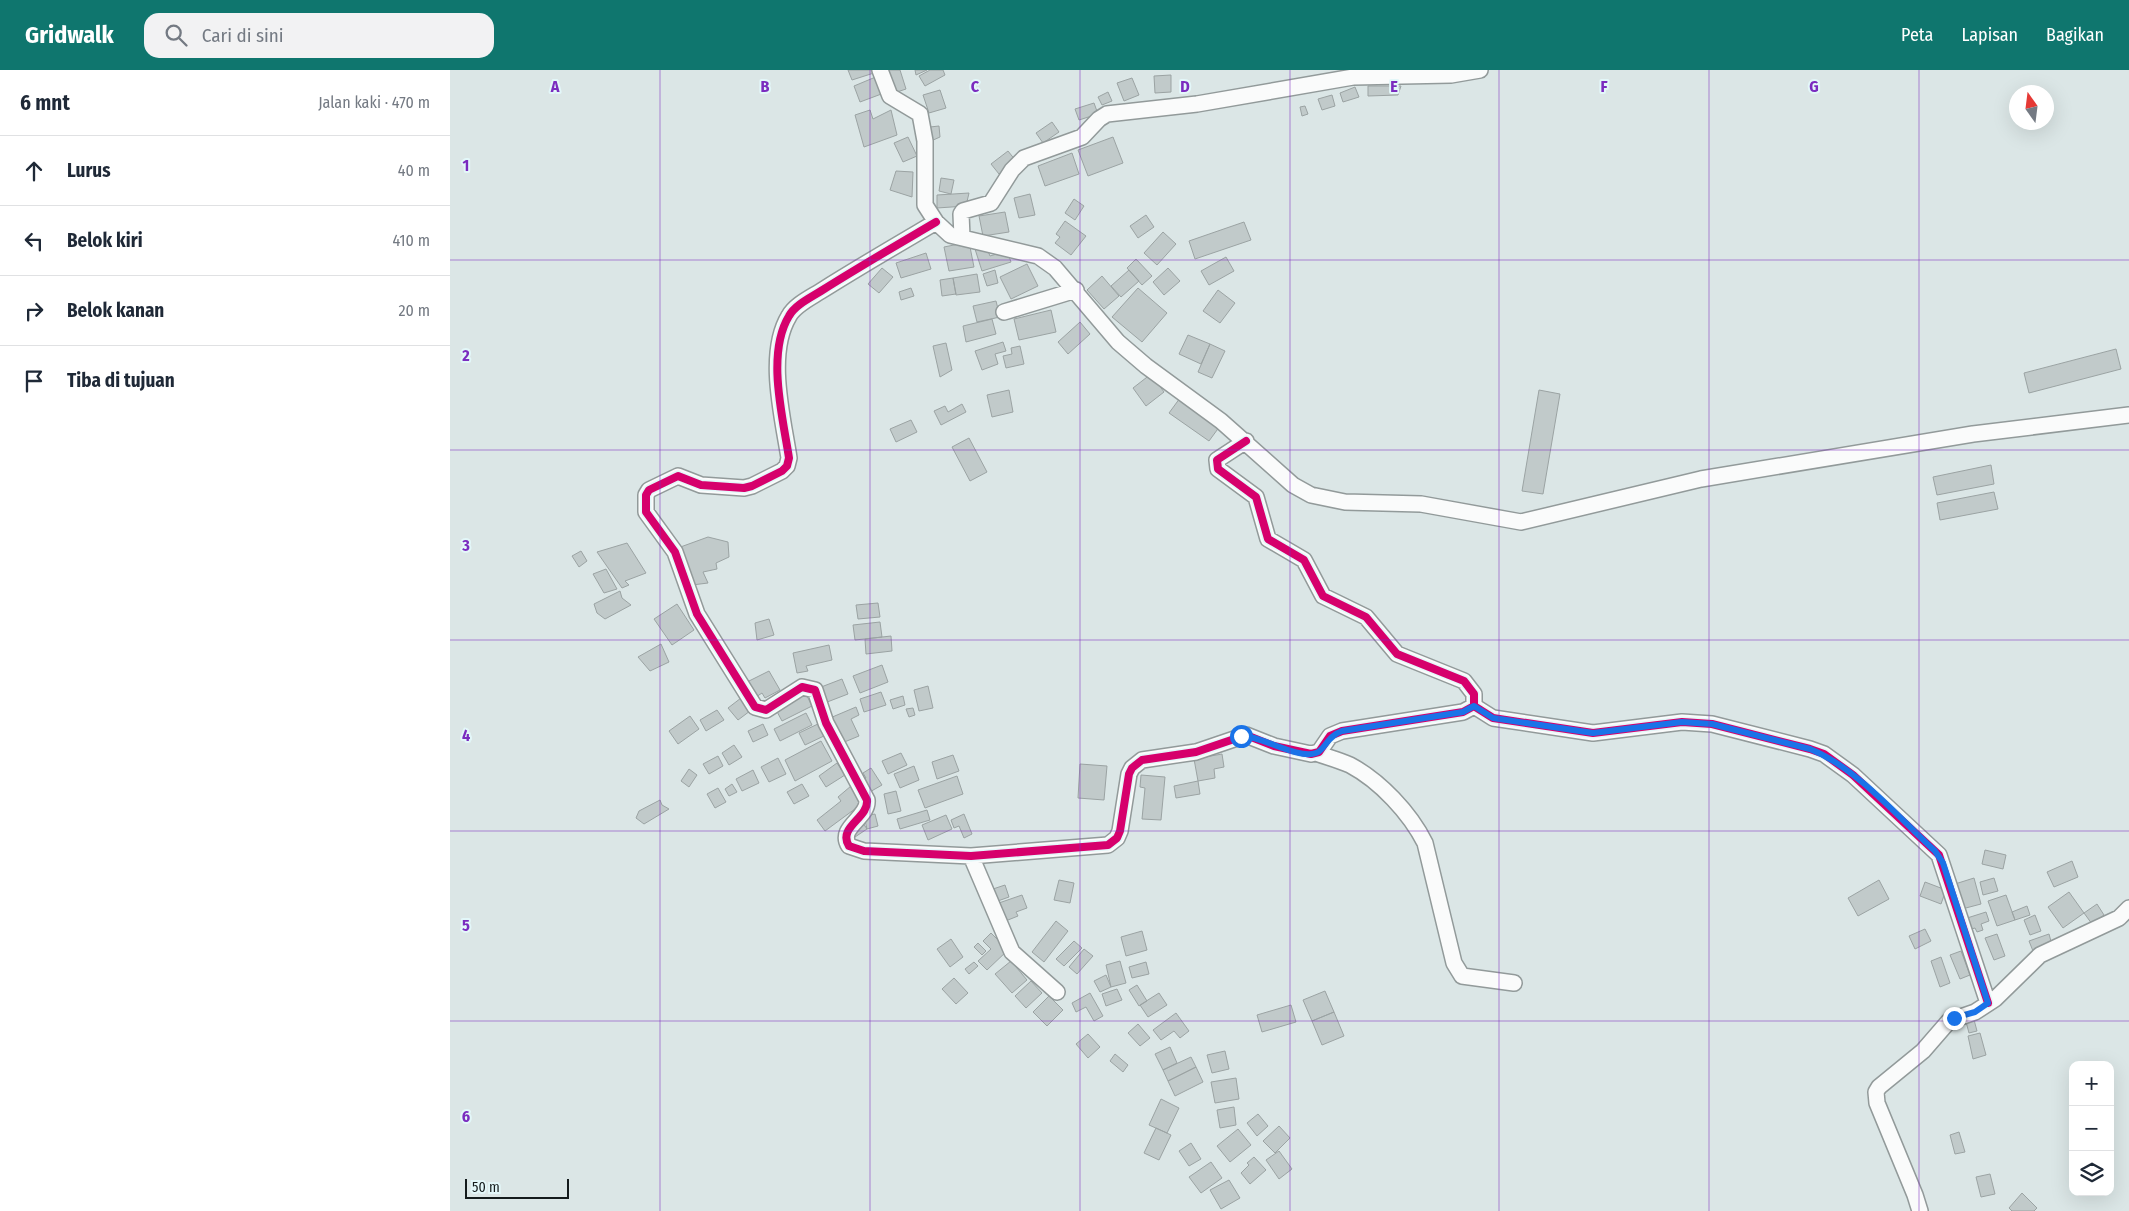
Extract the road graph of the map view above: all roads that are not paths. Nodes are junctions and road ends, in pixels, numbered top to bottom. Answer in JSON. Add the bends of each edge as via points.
{"nodes":[{"id":1,"x":880,"y":70,"type":"edge"},
{"id":2,"x":1480,"y":70,"type":"edge"},
{"id":3,"x":936,"y":222,"type":"junction"},
{"id":4,"x":962,"y":237,"type":"junction"},
{"id":5,"x":1076,"y":290,"type":"junction"},
{"id":6,"x":1004,"y":312,"type":"dead end"},
{"id":7,"x":2129,"y":415,"type":"edge"},
{"id":8,"x":1246,"y":441,"type":"junction"},
{"id":9,"x":1474,"y":706,"type":"junction"},
{"id":10,"x":1316,"y":753,"type":"junction"},
{"id":11,"x":971,"y":856,"type":"junction"},
{"id":12,"x":2129,"y":908,"type":"edge"},
{"id":13,"x":1514,"y":983,"type":"dead end"},
{"id":14,"x":1057,"y":992,"type":"dead end"},
{"id":15,"x":1988,"y":1003,"type":"junction"},
{"id":16,"x":1920,"y":1211,"type":"edge"}],
"edges":[{"from":1,"to":3,"type":"street","via":[[890,96],[920,114],[925,141],[925,205]]},
{"from":2,"to":4,"type":"street","via":[[1451,76],[1353,77],[1197,104],[1107,114],[1082,137],[1020,161],[991,203],[963,211]]},
{"from":3,"to":4,"type":"street","via":[[950,235]]},
{"from":3,"to":11,"type":"street","via":[[834,282],[798,306],[789,316],[778,356],[789,458],[782,472],[744,488],[702,485],[678,476],[649,490],[645,502],[650,519],[680,562],[700,620],[755,707],[766,710],[802,687],[816,692],[826,723],[867,800],[867,807],[847,832],[849,846],[864,851]]},
{"from":4,"to":5,"type":"street","via":[[987,246],[1038,256]]},
{"from":5,"to":6,"type":"street"},
{"from":5,"to":8,"type":"street","via":[[1118,342]]},
{"from":7,"to":8,"type":"street","via":[[1974,434],[1701,479],[1522,522],[1421,504],[1345,502],[1311,495],[1293,486]]},
{"from":8,"to":9,"type":"street","via":[[1217,460],[1218,469],[1256,497],[1268,539],[1304,560],[1323,596],[1366,617],[1396,654],[1464,681],[1474,694]]},
{"from":9,"to":10,"type":"street","via":[[1463,712],[1342,731],[1330,736]]},
{"from":9,"to":15,"type":"street","via":[[1493,718],[1593,733],[1682,722],[1712,724],[1824,754],[1853,775],[1939,855]]},
{"from":10,"to":11,"type":"street","via":[[1274,746],[1246,735],[1196,752],[1149,758],[1137,764],[1130,774],[1120,831],[1113,843]]},
{"from":10,"to":13,"type":"street","via":[[1347,764],[1365,775],[1418,830],[1454,963],[1462,976]]},
{"from":11,"to":14,"type":"street","via":[[1012,952]]},
{"from":12,"to":15,"type":"street","via":[[2119,918],[2040,955]]},
{"from":15,"to":16,"type":"street","via":[[1975,1012],[1949,1021],[1923,1051],[1882,1083],[1876,1092],[1877,1103]]}]}
